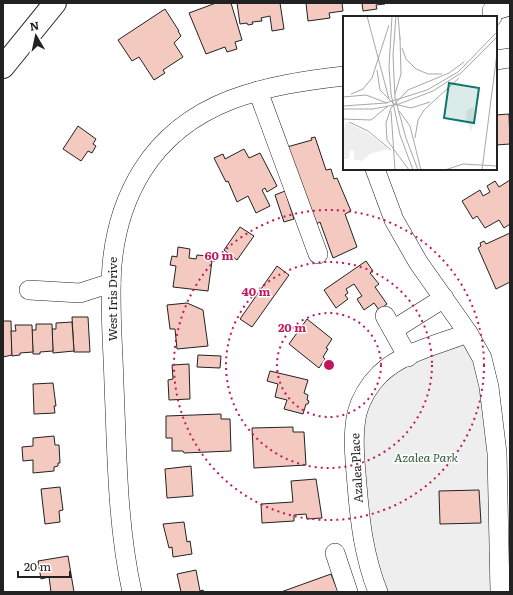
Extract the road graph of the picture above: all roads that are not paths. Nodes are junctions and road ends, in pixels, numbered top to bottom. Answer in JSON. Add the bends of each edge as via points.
{"nodes":[{"id":1,"x":55,"y":3,"type":"edge"},
{"id":2,"x":510,"y":6,"type":"edge"},
{"id":3,"x":492,"y":16,"type":"edge"},
{"id":4,"x":3,"y":67,"type":"edge"},
{"id":5,"x":343,"y":76,"type":"edge"},
{"id":6,"x":258,"y":91,"type":"junction"},
{"id":7,"x":375,"y":170,"type":"edge"},
{"id":8,"x":318,"y":254,"type":"dead end"},
{"id":9,"x":111,"y":283,"type":"junction"},
{"id":10,"x":29,"y":290,"type":"dead end"},
{"id":11,"x":444,"y":298,"type":"junction"},
{"id":12,"x":468,"y":333,"type":"junction"},
{"id":13,"x":408,"y":357,"type":"junction"},
{"id":14,"x":335,"y":554,"type":"dead end"},
{"id":15,"x":376,"y":587,"type":"edge"},
{"id":16,"x":132,"y":592,"type":"edge"},
{"id":17,"x":349,"y":592,"type":"edge"},
{"id":18,"x":500,"y":592,"type":"edge"}],
"edges":[{"from":1,"to":4,"type":"highway"},
{"from":2,"to":3,"type":"street","via":[[492,10]]},
{"from":5,"to":6,"type":"street","name":"West Iris Drive"},
{"from":6,"to":8,"type":"street"},
{"from":6,"to":9,"type":"street","name":"West Iris Drive","via":[[229,100],[196,116],[172,134],[153,154],[133,185],[123,208],[114,246]]},
{"from":7,"to":11,"type":"street","via":[[394,220],[418,262]]},
{"from":9,"to":10,"type":"street","via":[[80,293]]},
{"from":9,"to":16,"type":"street","name":"West Iris Drive","via":[[119,497],[125,557]]},
{"from":11,"to":12,"type":"street"},
{"from":11,"to":13,"type":"street","via":[[389,323]]},
{"from":12,"to":13,"type":"street","name":"Azalea Place"},
{"from":12,"to":18,"type":"street","via":[[482,358],[493,415],[497,454]]},
{"from":13,"to":15,"type":"street","name":"Azalea Place","via":[[375,379],[357,412],[354,449],[361,530]]},
{"from":14,"to":17,"type":"street"},
{"from":15,"to":17,"type":"street"}]}
